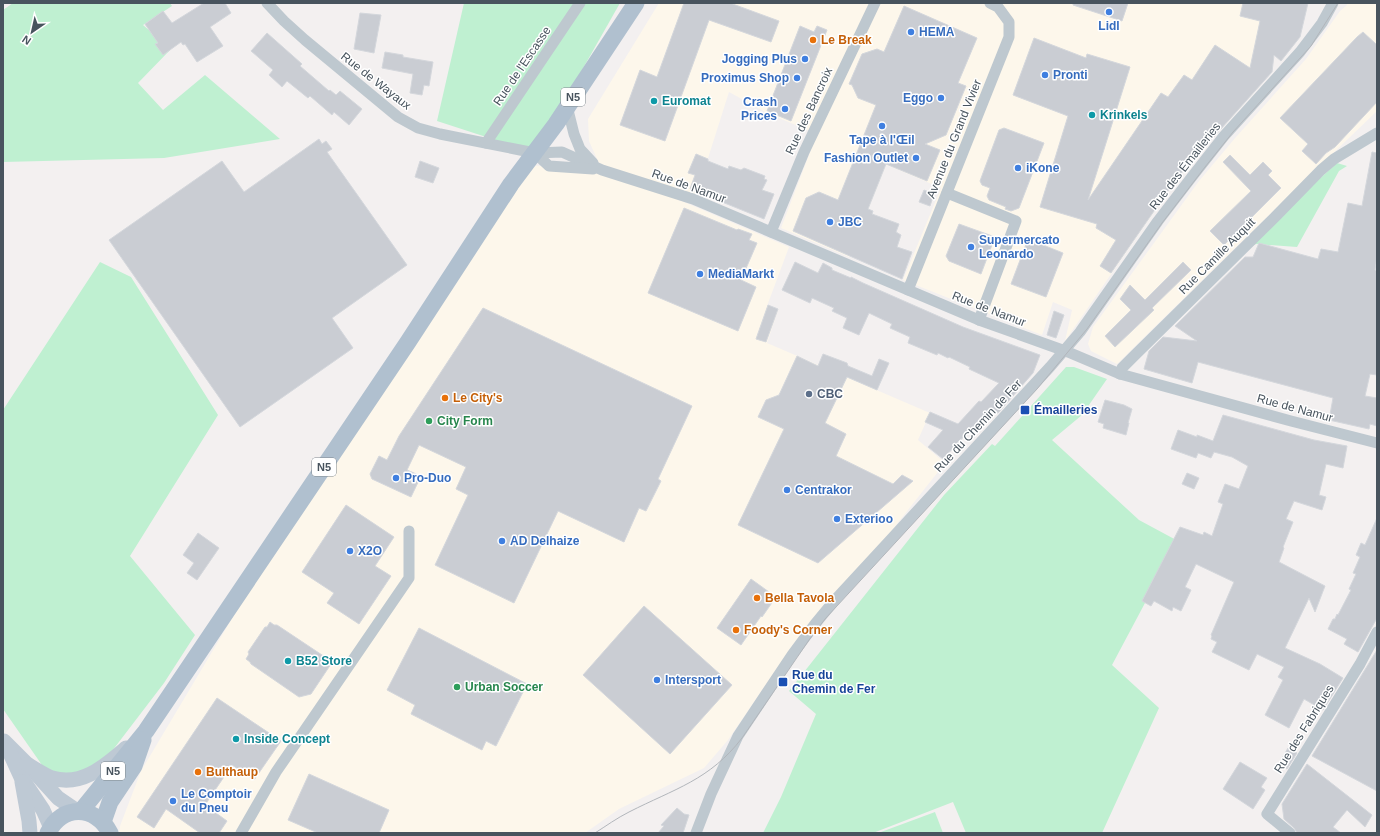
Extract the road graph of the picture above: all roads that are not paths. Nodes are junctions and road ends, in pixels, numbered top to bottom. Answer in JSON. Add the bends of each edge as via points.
{"nodes":[{"id":1,"x":267,"y":3,"type":"edge"},
{"id":2,"x":580,"y":3,"type":"edge"},
{"id":3,"x":636,"y":3,"type":"edge"},
{"id":4,"x":875,"y":3,"type":"edge"},
{"id":5,"x":990,"y":3,"type":"edge"},
{"id":6,"x":1333,"y":3,"type":"edge"},
{"id":7,"x":567,"y":106,"type":"junction"},
{"id":8,"x":1377,"y":134,"type":"edge"},
{"id":9,"x":486,"y":143,"type":"junction"},
{"id":10,"x":535,"y":153,"type":"junction"},
{"id":11,"x":602,"y":170,"type":"junction"},
{"id":12,"x":947,"y":193,"type":"junction"},
{"id":13,"x":771,"y":232,"type":"junction"},
{"id":14,"x":908,"y":290,"type":"junction"},
{"id":15,"x":979,"y":320,"type":"junction"},
{"id":16,"x":1064,"y":351,"type":"junction"},
{"id":17,"x":1120,"y":374,"type":"junction"},
{"id":18,"x":1377,"y":443,"type":"edge"},
{"id":19,"x":409,"y":531,"type":"dead end"},
{"id":20,"x":1377,"y":632,"type":"edge"},
{"id":21,"x":146,"y":731,"type":"junction"},
{"id":22,"x":3,"y":740,"type":"edge"},
{"id":23,"x":24,"y":771,"type":"junction"},
{"id":24,"x":79,"y":811,"type":"junction"},
{"id":25,"x":107,"y":827,"type":"edge"},
{"id":26,"x":49,"y":830,"type":"edge"},
{"id":27,"x":30,"y":833,"type":"edge"},
{"id":28,"x":241,"y":833,"type":"edge"},
{"id":29,"x":696,"y":833,"type":"edge"},
{"id":30,"x":1290,"y":833,"type":"edge"}],
"edges":[{"from":1,"to":9,"type":"street","name":"Rue de Wayaux","via":[[305,40],[398,116],[418,128]]},
{"from":2,"to":9,"type":"street","name":"Rue de l'Escasse"},
{"from":3,"to":7,"type":"main road","number":"N5"},
{"from":4,"to":13,"type":"street","name":"Rue des Bancroix","via":[[804,152]]},
{"from":5,"to":12,"type":"street","name":"Avenue du Grand Vivier","via":[[998,6],[1009,22],[1009,37]]},
{"from":6,"to":16,"type":"street","name":"Rue des Émailleries","via":[[1322,23],[1300,52],[1229,131],[1191,178]]},
{"from":7,"to":10,"type":"main road","number":"N5"},
{"from":7,"to":11,"type":"street","name":"Rue de Namur","via":[[580,150]]},
{"from":8,"to":17,"type":"street","name":"Rue Camille Auquit","via":[[1334,159],[1316,175],[1122,368]]},
{"from":9,"to":10,"type":"street","name":"Rue de Wayaux"},
{"from":10,"to":11,"type":"street","name":"Rue de Namur","via":[[562,152]]},
{"from":10,"to":11,"type":"street","via":[[549,166]]},
{"from":10,"to":21,"type":"main road","number":"N5","via":[[511,184]]},
{"from":11,"to":13,"type":"street","name":"Rue de Namur","via":[[672,192]]},
{"from":12,"to":14,"type":"street","name":"Avenue du Grand Vivier"},
{"from":12,"to":15,"type":"street","via":[[1016,221]]},
{"from":13,"to":14,"type":"street","name":"Rue de Namur"},
{"from":14,"to":15,"type":"street","name":"Rue de Namur"},
{"from":15,"to":16,"type":"street","name":"Rue de Namur"},
{"from":16,"to":17,"type":"street","name":"Rue de Namur"},
{"from":16,"to":29,"type":"street","name":"Rue du Chemin de Fer","via":[[815,624],[738,736]]},
{"from":17,"to":18,"type":"street","name":"Rue de Namur"},
{"from":19,"to":28,"type":"street","via":[[409,578],[276,772]]},
{"from":20,"to":30,"type":"street","name":"Rue des Fabriques","via":[[1266,814]]},
{"from":21,"to":23,"type":"street","via":[[103,768],[86,776],[64,780]]},
{"from":21,"to":24,"type":"main road","number":"N5"},
{"from":21,"to":25,"type":"main road","number":"N5","via":[[134,766],[110,802]]},
{"from":22,"to":23,"type":"street"},
{"from":23,"to":24,"type":"street"},
{"from":23,"to":26,"type":"street"},
{"from":23,"to":27,"type":"street"},
{"from":24,"to":25,"type":"main road","number":"N5","via":[[93,814]]},
{"from":24,"to":26,"type":"main road","number":"N5","via":[[59,818]]}]}
